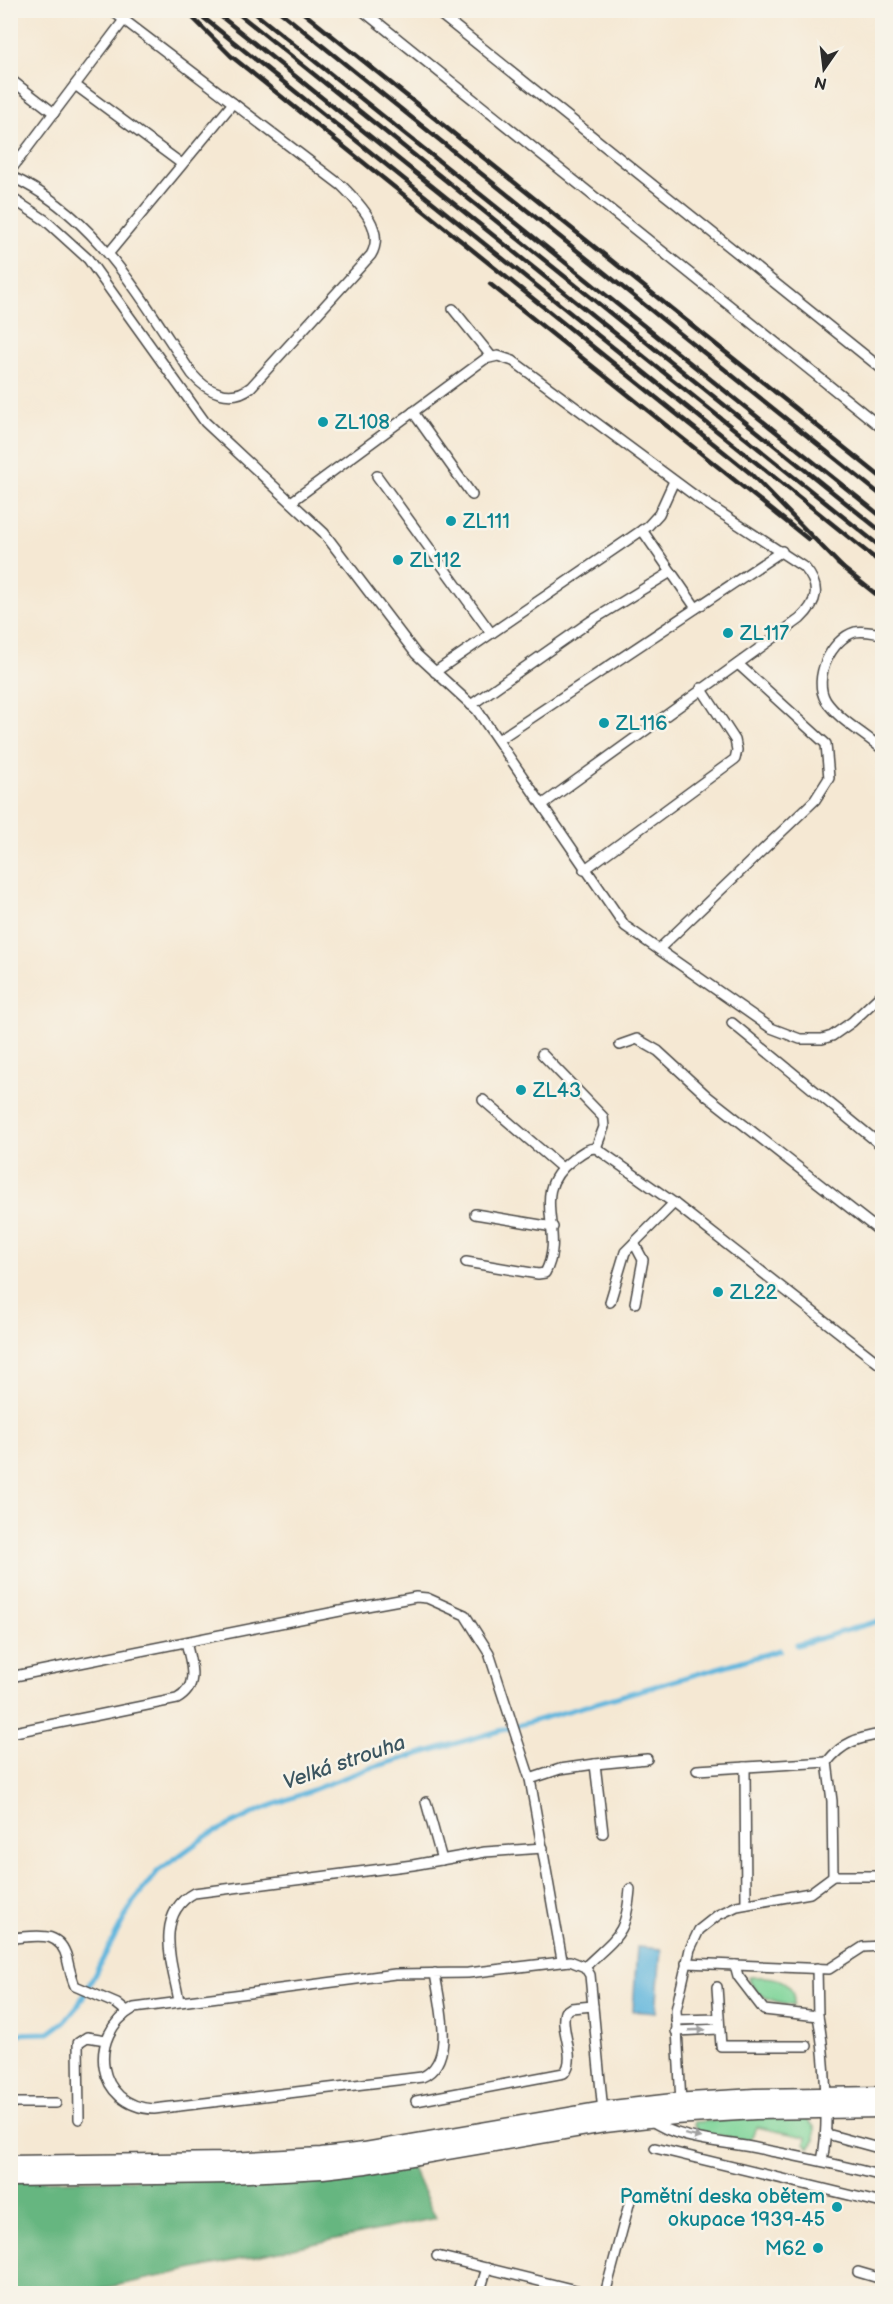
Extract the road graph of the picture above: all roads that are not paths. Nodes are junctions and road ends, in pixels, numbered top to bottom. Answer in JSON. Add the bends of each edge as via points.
{"nodes":[{"id":1,"x":111,"y":10,"type":"edge"},
{"id":2,"x":362,"y":10,"type":"edge"},
{"id":3,"x":435,"y":10,"type":"edge"},
{"id":4,"x":124,"y":20,"type":"junction"},
{"id":5,"x":10,"y":79,"type":"edge"},
{"id":6,"x":75,"y":85,"type":"junction"},
{"id":7,"x":232,"y":103,"type":"junction"},
{"id":8,"x":54,"y":113,"type":"junction"},
{"id":9,"x":182,"y":164,"type":"junction"},
{"id":10,"x":10,"y":171,"type":"edge"},
{"id":11,"x":10,"y":176,"type":"edge"},
{"id":12,"x":10,"y":197,"type":"edge"},
{"id":13,"x":109,"y":253,"type":"junction"},
{"id":14,"x":453,"y":309,"type":"dead end"},
{"id":15,"x":491,"y":356,"type":"junction"},
{"id":16,"x":882,"y":369,"type":"edge"},
{"id":17,"x":413,"y":412,"type":"junction"},
{"id":18,"x":882,"y":428,"type":"edge"},
{"id":19,"x":376,"y":476,"type":"dead end"},
{"id":20,"x":674,"y":481,"type":"junction"},
{"id":21,"x":472,"y":495,"type":"dead end"},
{"id":22,"x":291,"y":502,"type":"junction"},
{"id":23,"x":642,"y":530,"type":"junction"},
{"id":24,"x":782,"y":551,"type":"junction"},
{"id":25,"x":671,"y":572,"type":"junction"},
{"id":26,"x":696,"y":608,"type":"junction"},
{"id":27,"x":491,"y":633,"type":"junction"},
{"id":28,"x":882,"y":634,"type":"edge"},
{"id":29,"x":738,"y":664,"type":"junction"},
{"id":30,"x":435,"y":672,"type":"junction"},
{"id":31,"x":701,"y":688,"type":"junction"},
{"id":32,"x":471,"y":705,"type":"junction"},
{"id":33,"x":498,"y":740,"type":"junction"},
{"id":34,"x":882,"y":749,"type":"edge"},
{"id":35,"x":542,"y":806,"type":"junction"},
{"id":36,"x":584,"y":870,"type":"junction"},
{"id":37,"x":659,"y":950,"type":"junction"},
{"id":38,"x":882,"y":994,"type":"edge"},
{"id":39,"x":732,"y":1023,"type":"dead end"},
{"id":40,"x":620,"y":1045,"type":"dead end"},
{"id":41,"x":542,"y":1054,"type":"dead end"},
{"id":42,"x":483,"y":1100,"type":"dead end"},
{"id":43,"x":882,"y":1146,"type":"edge"},
{"id":44,"x":596,"y":1148,"type":"junction"},
{"id":45,"x":562,"y":1168,"type":"junction"},
{"id":46,"x":674,"y":1203,"type":"junction"},
{"id":47,"x":475,"y":1214,"type":"dead end"},
{"id":48,"x":553,"y":1227,"type":"junction"},
{"id":49,"x":882,"y":1233,"type":"edge"},
{"id":50,"x":634,"y":1244,"type":"junction"},
{"id":51,"x":466,"y":1262,"type":"dead end"},
{"id":52,"x":610,"y":1302,"type":"dead end"},
{"id":53,"x":635,"y":1303,"type":"dead end"},
{"id":54,"x":882,"y":1364,"type":"edge"},
{"id":55,"x":186,"y":1642,"type":"junction"},
{"id":56,"x":10,"y":1677,"type":"edge"},
{"id":57,"x":10,"y":1732,"type":"edge"},
{"id":58,"x":882,"y":1734,"type":"edge"},
{"id":59,"x":647,"y":1759,"type":"dead end"},
{"id":60,"x":827,"y":1761,"type":"junction"},
{"id":61,"x":595,"y":1764,"type":"junction"},
{"id":62,"x":746,"y":1767,"type":"junction"},
{"id":63,"x":697,"y":1770,"type":"dead end"},
{"id":64,"x":530,"y":1779,"type":"junction"},
{"id":65,"x":426,"y":1802,"type":"dead end"},
{"id":66,"x":603,"y":1833,"type":"dead end"},
{"id":67,"x":543,"y":1848,"type":"junction"},
{"id":68,"x":442,"y":1860,"type":"junction"},
{"id":69,"x":833,"y":1876,"type":"junction"},
{"id":70,"x":882,"y":1876,"type":"edge"},
{"id":71,"x":630,"y":1889,"type":"dead end"},
{"id":72,"x":746,"y":1904,"type":"junction"},
{"id":73,"x":10,"y":1938,"type":"edge"},
{"id":74,"x":882,"y":1946,"type":"edge"},
{"id":75,"x":562,"y":1960,"type":"junction"},
{"id":76,"x":686,"y":1962,"type":"junction"},
{"id":77,"x":735,"y":1965,"type":"junction"},
{"id":78,"x":585,"y":1967,"type":"junction"},
{"id":79,"x":818,"y":1968,"type":"junction"},
{"id":80,"x":435,"y":1973,"type":"junction"},
{"id":81,"x":717,"y":1987,"type":"dead end"},
{"id":82,"x":179,"y":2001,"type":"junction"},
{"id":83,"x":592,"y":2006,"type":"junction"},
{"id":84,"x":127,"y":2012,"type":"junction"},
{"id":85,"x":818,"y":2016,"type":"junction"},
{"id":86,"x":718,"y":2019,"type":"junction"},
{"id":87,"x":676,"y":2020,"type":"junction"},
{"id":88,"x":718,"y":2030,"type":"junction"},
{"id":89,"x":676,"y":2031,"type":"junction"},
{"id":90,"x":106,"y":2040,"type":"junction"},
{"id":91,"x":807,"y":2046,"type":"dead end"},
{"id":92,"x":416,"y":2101,"type":"dead end"},
{"id":93,"x":825,"y":2102,"type":"junction"},
{"id":94,"x":882,"y":2102,"type":"edge"},
{"id":95,"x":10,"y":2103,"type":"edge"},
{"id":96,"x":56,"y":2103,"type":"dead end"},
{"id":97,"x":682,"y":2109,"type":"junction"},
{"id":98,"x":640,"y":2113,"type":"junction"},
{"id":99,"x":604,"y":2117,"type":"junction"},
{"id":100,"x":79,"y":2119,"type":"dead end"},
{"id":101,"x":827,"y":2134,"type":"junction"},
{"id":102,"x":655,"y":2148,"type":"dead end"},
{"id":103,"x":882,"y":2149,"type":"edge"},
{"id":104,"x":822,"y":2162,"type":"junction"},
{"id":105,"x":10,"y":2171,"type":"edge"},
{"id":106,"x":882,"y":2176,"type":"edge"},
{"id":107,"x":632,"y":2193,"type":"dead end"},
{"id":108,"x":882,"y":2204,"type":"edge"},
{"id":109,"x":437,"y":2256,"type":"dead end"},
{"id":110,"x":487,"y":2268,"type":"junction"},
{"id":111,"x":858,"y":2272,"type":"dead end"},
{"id":112,"x":882,"y":2279,"type":"edge"},
{"id":113,"x":479,"y":2294,"type":"edge"},
{"id":114,"x":592,"y":2294,"type":"edge"},
{"id":115,"x":605,"y":2294,"type":"edge"}],
"edges":[{"from":1,"to":4,"type":"lane"},
{"from":2,"to":18,"type":"lane"},
{"from":3,"to":16,"type":"lane"},
{"from":4,"to":6,"type":"lane"},
{"from":4,"to":7,"type":"lane"},
{"from":5,"to":8,"type":"lane"},
{"from":6,"to":8,"type":"lane"},
{"from":6,"to":9,"type":"lane"},
{"from":7,"to":9,"type":"lane"},
{"from":7,"to":13,"type":"lane","via":[[356,200],[374,229],[376,239],[371,255],[251,387],[227,395],[205,387],[192,374]]},
{"from":8,"to":10,"type":"lane"},
{"from":9,"to":13,"type":"lane"},
{"from":11,"to":13,"type":"lane","via":[[62,207]]},
{"from":12,"to":22,"type":"lane","via":[[45,220],[88,259],[193,409]]},
{"from":14,"to":15,"type":"lane"},
{"from":15,"to":17,"type":"lane"},
{"from":15,"to":20,"type":"lane","via":[[513,361]]},
{"from":17,"to":21,"type":"lane"},
{"from":17,"to":22,"type":"lane"},
{"from":19,"to":27,"type":"lane"},
{"from":20,"to":23,"type":"lane","via":[[659,514]]},
{"from":20,"to":24,"type":"lane"},
{"from":22,"to":30,"type":"lane","via":[[324,533],[411,648]]},
{"from":23,"to":25,"type":"lane"},
{"from":23,"to":27,"type":"lane"},
{"from":24,"to":26,"type":"lane"},
{"from":24,"to":29,"type":"lane","via":[[814,579],[815,601],[800,619]]},
{"from":25,"to":26,"type":"lane"},
{"from":25,"to":32,"type":"lane","via":[[591,621]]},
{"from":26,"to":33,"type":"lane"},
{"from":27,"to":30,"type":"lane"},
{"from":28,"to":34,"type":"lane","via":[[855,632],[846,637],[830,653],[822,682],[825,699],[832,708]]},
{"from":29,"to":31,"type":"lane"},
{"from":29,"to":37,"type":"lane","via":[[822,739],[829,753],[829,778],[815,800]]},
{"from":30,"to":32,"type":"lane"},
{"from":31,"to":35,"type":"lane"},
{"from":31,"to":36,"type":"lane","via":[[735,740],[735,759]]},
{"from":32,"to":33,"type":"lane"},
{"from":33,"to":35,"type":"lane"},
{"from":35,"to":36,"type":"lane"},
{"from":36,"to":37,"type":"lane","via":[[625,926]]},
{"from":37,"to":38,"type":"lane","via":[[771,1028],[800,1039],[832,1036]]},
{"from":39,"to":43,"type":"lane"},
{"from":40,"to":49,"type":"lane","via":[[637,1039],[650,1046],[707,1096]]},
{"from":41,"to":44,"type":"lane","via":[[603,1117],[604,1127]]},
{"from":42,"to":45,"type":"lane"},
{"from":44,"to":45,"type":"lane"},
{"from":44,"to":46,"type":"lane"},
{"from":45,"to":48,"type":"lane","via":[[549,1190]]},
{"from":46,"to":50,"type":"lane"},
{"from":46,"to":54,"type":"lane"},
{"from":47,"to":48,"type":"lane"},
{"from":48,"to":51,"type":"lane","via":[[548,1266],[542,1274]]},
{"from":50,"to":52,"type":"lane","via":[[622,1259]]},
{"from":50,"to":53,"type":"lane","via":[[643,1260]]},
{"from":55,"to":56,"type":"lane"},
{"from":55,"to":57,"type":"lane","via":[[192,1682],[177,1699]]},
{"from":55,"to":64,"type":"lane","via":[[423,1598],[458,1610],[468,1618],[489,1653]]},
{"from":58,"to":60,"type":"lane","via":[[852,1740]]},
{"from":59,"to":61,"type":"lane"},
{"from":60,"to":62,"type":"lane"},
{"from":60,"to":69,"type":"lane"},
{"from":61,"to":64,"type":"lane"},
{"from":61,"to":66,"type":"lane"},
{"from":62,"to":63,"type":"lane"},
{"from":62,"to":72,"type":"lane"},
{"from":64,"to":67,"type":"lane"},
{"from":65,"to":68,"type":"lane"},
{"from":67,"to":68,"type":"lane"},
{"from":67,"to":75,"type":"lane"},
{"from":68,"to":82,"type":"lane","via":[[194,1893],[180,1904],[168,1934]]},
{"from":69,"to":70,"type":"lane"},
{"from":69,"to":72,"type":"lane","via":[[810,1893]]},
{"from":71,"to":78,"type":"lane","via":[[623,1930]]},
{"from":72,"to":76,"type":"lane","via":[[729,1909],[704,1925],[696,1934]]},
{"from":73,"to":84,"type":"lane","via":[[58,1940],[79,1989]]},
{"from":74,"to":79,"type":"lane","via":[[864,1947],[834,1968]]},
{"from":75,"to":78,"type":"lane"},
{"from":75,"to":80,"type":"lane","via":[[468,1973]]},
{"from":76,"to":77,"type":"lane"},
{"from":76,"to":87,"type":"lane"},
{"from":77,"to":79,"type":"lane"},
{"from":77,"to":85,"type":"lane","via":[[738,1976],[764,2010]]},
{"from":78,"to":83,"type":"lane","via":[[590,1975]]},
{"from":79,"to":85,"type":"lane"},
{"from":80,"to":82,"type":"lane","via":[[394,1974]]},
{"from":80,"to":90,"type":"lane","via":[[443,2052],[433,2070],[416,2078],[149,2109],[127,2102],[111,2086],[103,2066]]},
{"from":81,"to":86,"type":"lane"},
{"from":82,"to":84,"type":"lane"},
{"from":83,"to":92,"type":"lane","via":[[565,2012],[569,2064],[564,2073]]},
{"from":83,"to":99,"type":"lane"},
{"from":84,"to":90,"type":"lane"},
{"from":85,"to":93,"type":"lane"},
{"from":86,"to":87,"type":"lane"},
{"from":86,"to":88,"type":"lane"},
{"from":87,"to":89,"type":"lane"},
{"from":89,"to":88,"type":"lane","one_way":true},
{"from":88,"to":91,"type":"lane","via":[[724,2048]]},
{"from":89,"to":97,"type":"lane"},
{"from":90,"to":100,"type":"lane","via":[[87,2037],[79,2041]]},
{"from":93,"to":94,"type":"main road"},
{"from":93,"to":97,"type":"main road"},
{"from":93,"to":101,"type":"lane"},
{"from":95,"to":96,"type":"lane"},
{"from":97,"to":98,"type":"main road"},
{"from":98,"to":99,"type":"main road"},
{"from":98,"to":104,"type":"lane","one_way":true,"via":[[680,2134]]},
{"from":99,"to":105,"type":"main road","via":[[322,2163]]},
{"from":101,"to":103,"type":"lane"},
{"from":101,"to":104,"type":"lane"},
{"from":102,"to":108,"type":"lane"},
{"from":104,"to":106,"type":"lane"},
{"from":107,"to":115,"type":"lane"},
{"from":109,"to":110,"type":"lane"},
{"from":110,"to":113,"type":"lane"},
{"from":110,"to":114,"type":"lane"},
{"from":111,"to":112,"type":"lane"}]}
